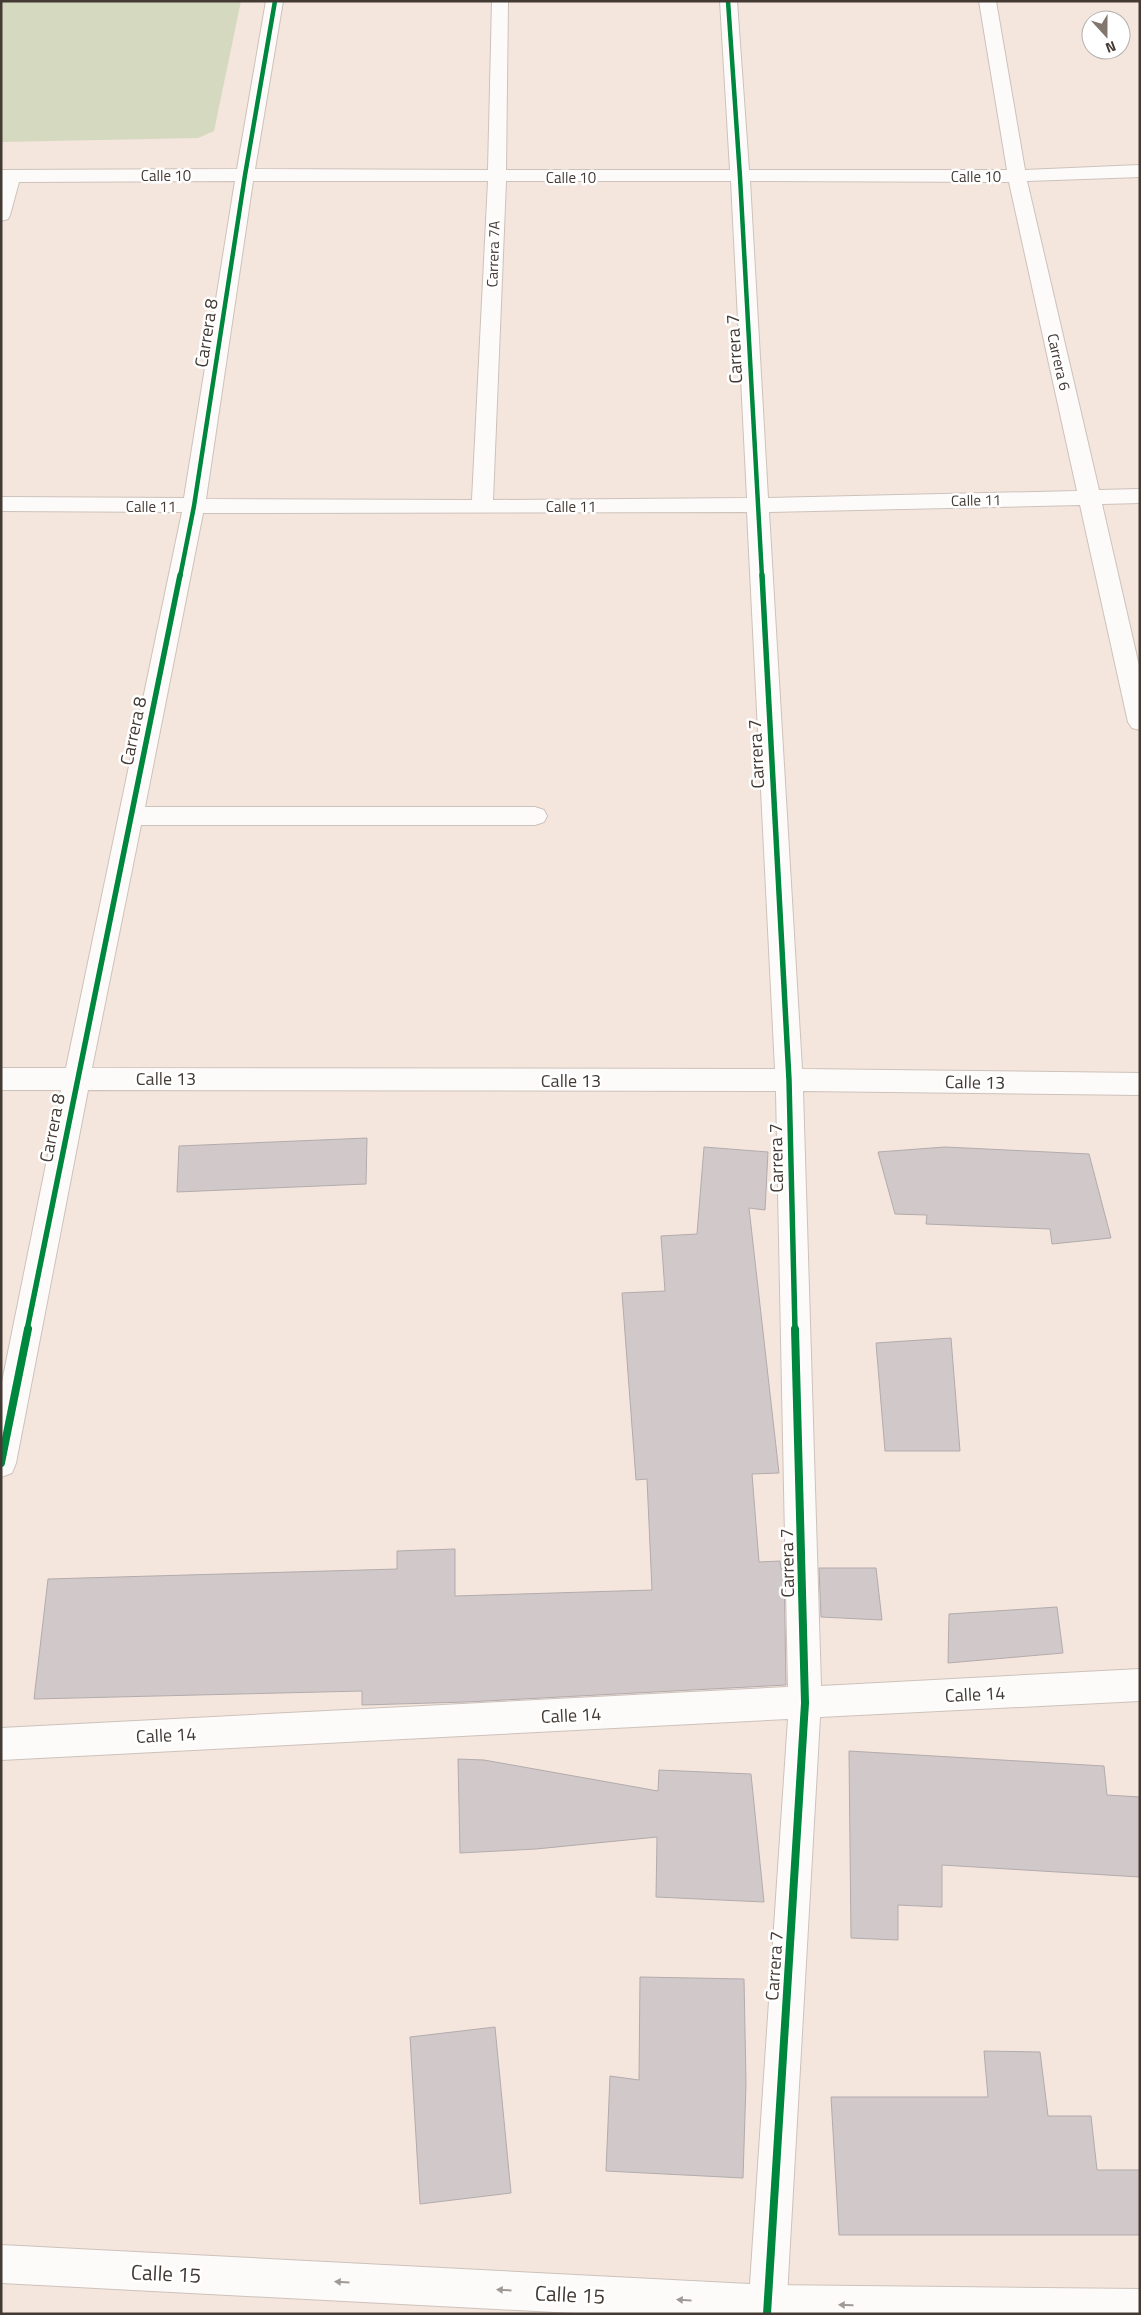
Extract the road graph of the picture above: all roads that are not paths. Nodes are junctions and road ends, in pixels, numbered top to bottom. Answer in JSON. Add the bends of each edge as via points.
{"nodes":[{"id":1,"x":275,"y":1,"type":"edge"},
{"id":2,"x":500,"y":1,"type":"edge"},
{"id":3,"x":728,"y":1,"type":"edge"},
{"id":4,"x":987,"y":1,"type":"edge"},
{"id":5,"x":1140,"y":172,"type":"edge"},
{"id":6,"x":245,"y":175,"type":"junction"},
{"id":7,"x":6,"y":176,"type":"edge"},
{"id":8,"x":1017,"y":176,"type":"junction"},
{"id":9,"x":496,"y":177,"type":"junction"},
{"id":10,"x":740,"y":177,"type":"junction"},
{"id":11,"x":1,"y":215,"type":"edge"},
{"id":12,"x":1140,"y":496,"type":"edge"},
{"id":13,"x":1090,"y":498,"type":"junction"},
{"id":14,"x":1,"y":504,"type":"edge"},
{"id":15,"x":757,"y":505,"type":"junction"},
{"id":16,"x":194,"y":506,"type":"junction"},
{"id":17,"x":482,"y":506,"type":"junction"},
{"id":18,"x":1140,"y":722,"type":"edge"},
{"id":19,"x":131,"y":816,"type":"junction"},
{"id":20,"x":534,"y":816,"type":"dead end"},
{"id":21,"x":77,"y":1078,"type":"junction"},
{"id":22,"x":1,"y":1079,"type":"edge"},
{"id":23,"x":789,"y":1080,"type":"junction"},
{"id":24,"x":1140,"y":1084,"type":"edge"},
{"id":25,"x":1,"y":1463,"type":"edge"},
{"id":26,"x":1140,"y":1685,"type":"edge"},
{"id":27,"x":805,"y":1703,"type":"junction"},
{"id":28,"x":1,"y":1744,"type":"edge"},
{"id":29,"x":1,"y":2264,"type":"edge"},
{"id":30,"x":1140,"y":2308,"type":"edge"},
{"id":31,"x":767,"y":2309,"type":"edge"}],
"edges":[{"from":1,"to":6,"type":"street","name":"Carrera 8"},
{"from":2,"to":9,"type":"street","name":"Carrera 7A"},
{"from":3,"to":10,"type":"street","name":"Carrera 7"},
{"from":4,"to":8,"type":"street","name":"Carrera 6"},
{"from":5,"to":8,"type":"street","name":"Calle 10"},
{"from":6,"to":7,"type":"street","name":"Calle 10"},
{"from":6,"to":9,"type":"street","name":"Calle 10"},
{"from":6,"to":16,"type":"street","name":"Carrera 8"},
{"from":7,"to":11,"type":"street"},
{"from":8,"to":10,"type":"street","name":"Calle 10"},
{"from":8,"to":13,"type":"street","name":"Carrera 6"},
{"from":9,"to":10,"type":"street","name":"Calle 10"},
{"from":9,"to":17,"type":"street","name":"Carrera 7A"},
{"from":10,"to":15,"type":"street","name":"Carrera 7"},
{"from":12,"to":13,"type":"street","name":"Calle 11"},
{"from":13,"to":15,"type":"street","name":"Calle 11"},
{"from":13,"to":18,"type":"street","name":"Carrera 6"},
{"from":14,"to":16,"type":"street","name":"Calle 11"},
{"from":15,"to":17,"type":"street","name":"Calle 11"},
{"from":15,"to":23,"type":"street","name":"Carrera 7"},
{"from":16,"to":17,"type":"street","name":"Calle 11"},
{"from":16,"to":19,"type":"street","name":"Carrera 8"},
{"from":19,"to":20,"type":"street"},
{"from":19,"to":21,"type":"street","name":"Carrera 8"},
{"from":21,"to":22,"type":"street","name":"Calle 13"},
{"from":21,"to":23,"type":"street","name":"Calle 13"},
{"from":21,"to":25,"type":"street","name":"Carrera 8"},
{"from":23,"to":24,"type":"street","name":"Calle 13"},
{"from":23,"to":27,"type":"street","name":"Carrera 7"},
{"from":26,"to":27,"type":"street","name":"Calle 14"},
{"from":27,"to":28,"type":"street","name":"Calle 14"},
{"from":27,"to":31,"type":"street","name":"Carrera 7"},
{"from":31,"to":29,"type":"street","name":"Calle 15","one_way":true},
{"from":30,"to":31,"type":"street","name":"Calle 15","one_way":true}]}
